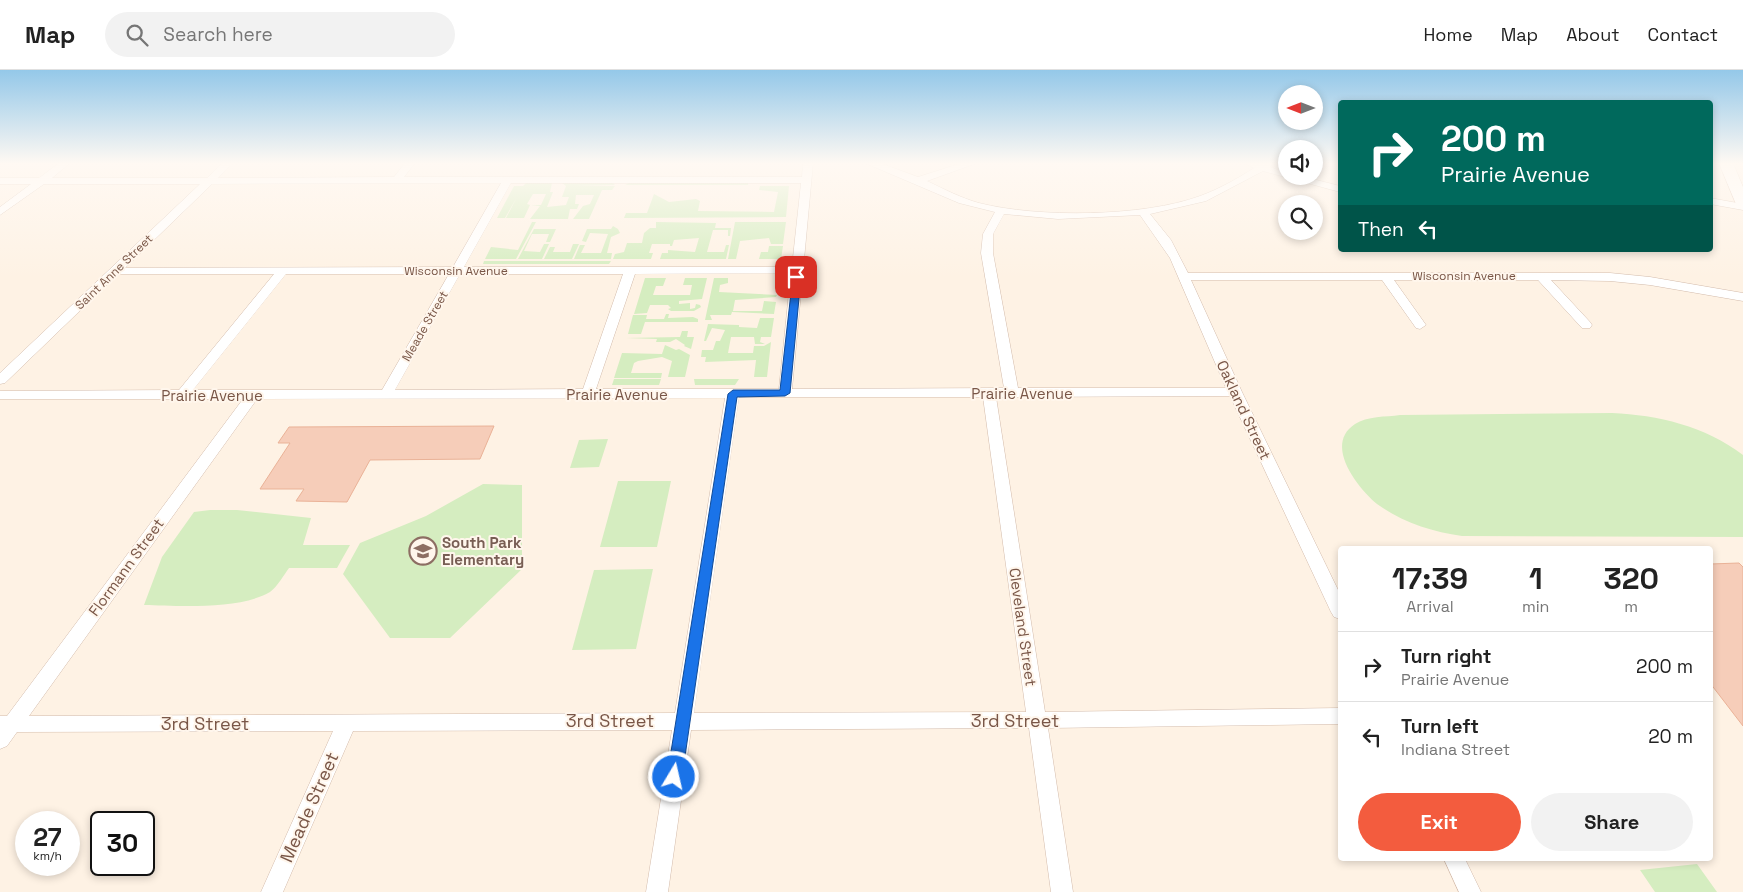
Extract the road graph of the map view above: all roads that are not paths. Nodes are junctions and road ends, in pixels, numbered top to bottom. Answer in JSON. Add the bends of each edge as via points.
{"nodes":[{"id":1,"x":14,"y":201,"type":"edge"},
{"id":2,"x":188,"y":201,"type":"edge"},
{"id":3,"x":496,"y":201,"type":"edge"},
{"id":4,"x":804,"y":201,"type":"edge"},
{"id":5,"x":970,"y":201,"type":"edge"},
{"id":6,"x":1190,"y":201,"type":"edge"},
{"id":7,"x":1713,"y":202,"type":"edge"},
{"id":8,"x":1743,"y":207,"type":"edge"},
{"id":9,"x":1001,"y":210,"type":"junction"},
{"id":10,"x":1142,"y":211,"type":"junction"},
{"id":11,"x":0,"y":212,"type":"edge"},
{"id":12,"x":630,"y":270,"type":"junction"},
{"id":13,"x":797,"y":270,"type":"junction"},
{"id":14,"x":114,"y":271,"type":"junction"},
{"id":15,"x":283,"y":271,"type":"junction"},
{"id":16,"x":456,"y":271,"type":"junction"},
{"id":17,"x":1184,"y":276,"type":"junction"},
{"id":18,"x":1385,"y":276,"type":"junction"},
{"id":19,"x":1540,"y":276,"type":"junction"},
{"id":20,"x":1743,"y":297,"type":"edge"},
{"id":21,"x":1420,"y":324,"type":"dead end"},
{"id":22,"x":1586,"y":324,"type":"dead end"},
{"id":23,"x":0,"y":380,"type":"edge"},
{"id":24,"x":1235,"y":392,"type":"junction"},
{"id":25,"x":785,"y":393,"type":"junction"},
{"id":26,"x":988,"y":393,"type":"junction"},
{"id":27,"x":1012,"y":393,"type":"junction"},
{"id":28,"x":386,"y":394,"type":"junction"},
{"id":29,"x":588,"y":394,"type":"junction"},
{"id":30,"x":733,"y":394,"type":"junction"},
{"id":31,"x":5,"y":395,"type":"edge"},
{"id":32,"x":182,"y":395,"type":"junction"},
{"id":33,"x":253,"y":395,"type":"junction"},
{"id":34,"x":0,"y":406,"type":"edge"},
{"id":35,"x":1338,"y":608,"type":"edge"},
{"id":36,"x":1338,"y":716,"type":"edge"},
{"id":37,"x":683,"y":720,"type":"junction"},
{"id":38,"x":1037,"y":720,"type":"junction"},
{"id":39,"x":347,"y":722,"type":"junction"},
{"id":40,"x":6,"y":724,"type":"edge"},
{"id":41,"x":0,"y":740,"type":"edge"},
{"id":42,"x":1455,"y":861,"type":"edge"},
{"id":43,"x":272,"y":892,"type":"edge"},
{"id":44,"x":656,"y":892,"type":"edge"},
{"id":45,"x":1062,"y":892,"type":"edge"},
{"id":46,"x":1470,"y":892,"type":"edge"}],
"edges":[{"from":1,"to":11,"type":"street"},
{"from":2,"to":14,"type":"street","name":"Saint Anne Street"},
{"from":3,"to":16,"type":"street","name":"Meade Street"},
{"from":4,"to":13,"type":"street"},
{"from":5,"to":9,"type":"street"},
{"from":6,"to":10,"type":"street"},
{"from":7,"to":8,"type":"street"},
{"from":9,"to":10,"type":"street","via":[[1077,216]]},
{"from":9,"to":27,"type":"street","via":[[988,234],[987,253]]},
{"from":10,"to":17,"type":"street","name":"Oakland Street","via":[[1165,240]]},
{"from":12,"to":13,"type":"street","name":"Wisconsin Avenue"},
{"from":12,"to":16,"type":"street","name":"Wisconsin Avenue"},
{"from":12,"to":29,"type":"street"},
{"from":13,"to":25,"type":"street"},
{"from":14,"to":15,"type":"street","name":"Wisconsin Avenue"},
{"from":14,"to":23,"type":"street","name":"Saint Anne Street"},
{"from":15,"to":16,"type":"street","name":"Wisconsin Avenue"},
{"from":15,"to":32,"type":"street"},
{"from":16,"to":28,"type":"street","name":"Meade Street"},
{"from":17,"to":18,"type":"street","name":"Wisconsin Avenue"},
{"from":17,"to":24,"type":"street","name":"Oakland Street"},
{"from":18,"to":19,"type":"street","name":"Wisconsin Avenue"},
{"from":18,"to":21,"type":"street"},
{"from":19,"to":20,"type":"street","name":"Wisconsin Avenue","via":[[1624,278]]},
{"from":19,"to":22,"type":"street"},
{"from":24,"to":27,"type":"street","name":"Prairie Avenue"},
{"from":24,"to":35,"type":"street","name":"Oakland Street"},
{"from":25,"to":26,"type":"street","name":"Prairie Avenue"},
{"from":25,"to":30,"type":"street","name":"Prairie Avenue"},
{"from":26,"to":27,"type":"street","name":"Prairie Avenue"},
{"from":26,"to":38,"type":"street","name":"Cleveland Street"},
{"from":28,"to":29,"type":"street","name":"Prairie Avenue"},
{"from":28,"to":33,"type":"street","name":"Prairie Avenue"},
{"from":29,"to":30,"type":"street","name":"Prairie Avenue"},
{"from":30,"to":37,"type":"street"},
{"from":31,"to":32,"type":"street","name":"Prairie Avenue"},
{"from":31,"to":34,"type":"street"},
{"from":32,"to":33,"type":"street","name":"Prairie Avenue"},
{"from":33,"to":40,"type":"street","name":"Flormann Street"},
{"from":36,"to":38,"type":"street","name":"3rd Street"},
{"from":37,"to":38,"type":"street","name":"3rd Street"},
{"from":37,"to":39,"type":"street","name":"3rd Street"},
{"from":37,"to":44,"type":"street"},
{"from":38,"to":45,"type":"street","name":"Cleveland Street"},
{"from":39,"to":40,"type":"street","name":"3rd Street"},
{"from":39,"to":43,"type":"street","name":"Meade Street"},
{"from":40,"to":41,"type":"street","name":"Flormann Street"},
{"from":42,"to":46,"type":"street"}]}
